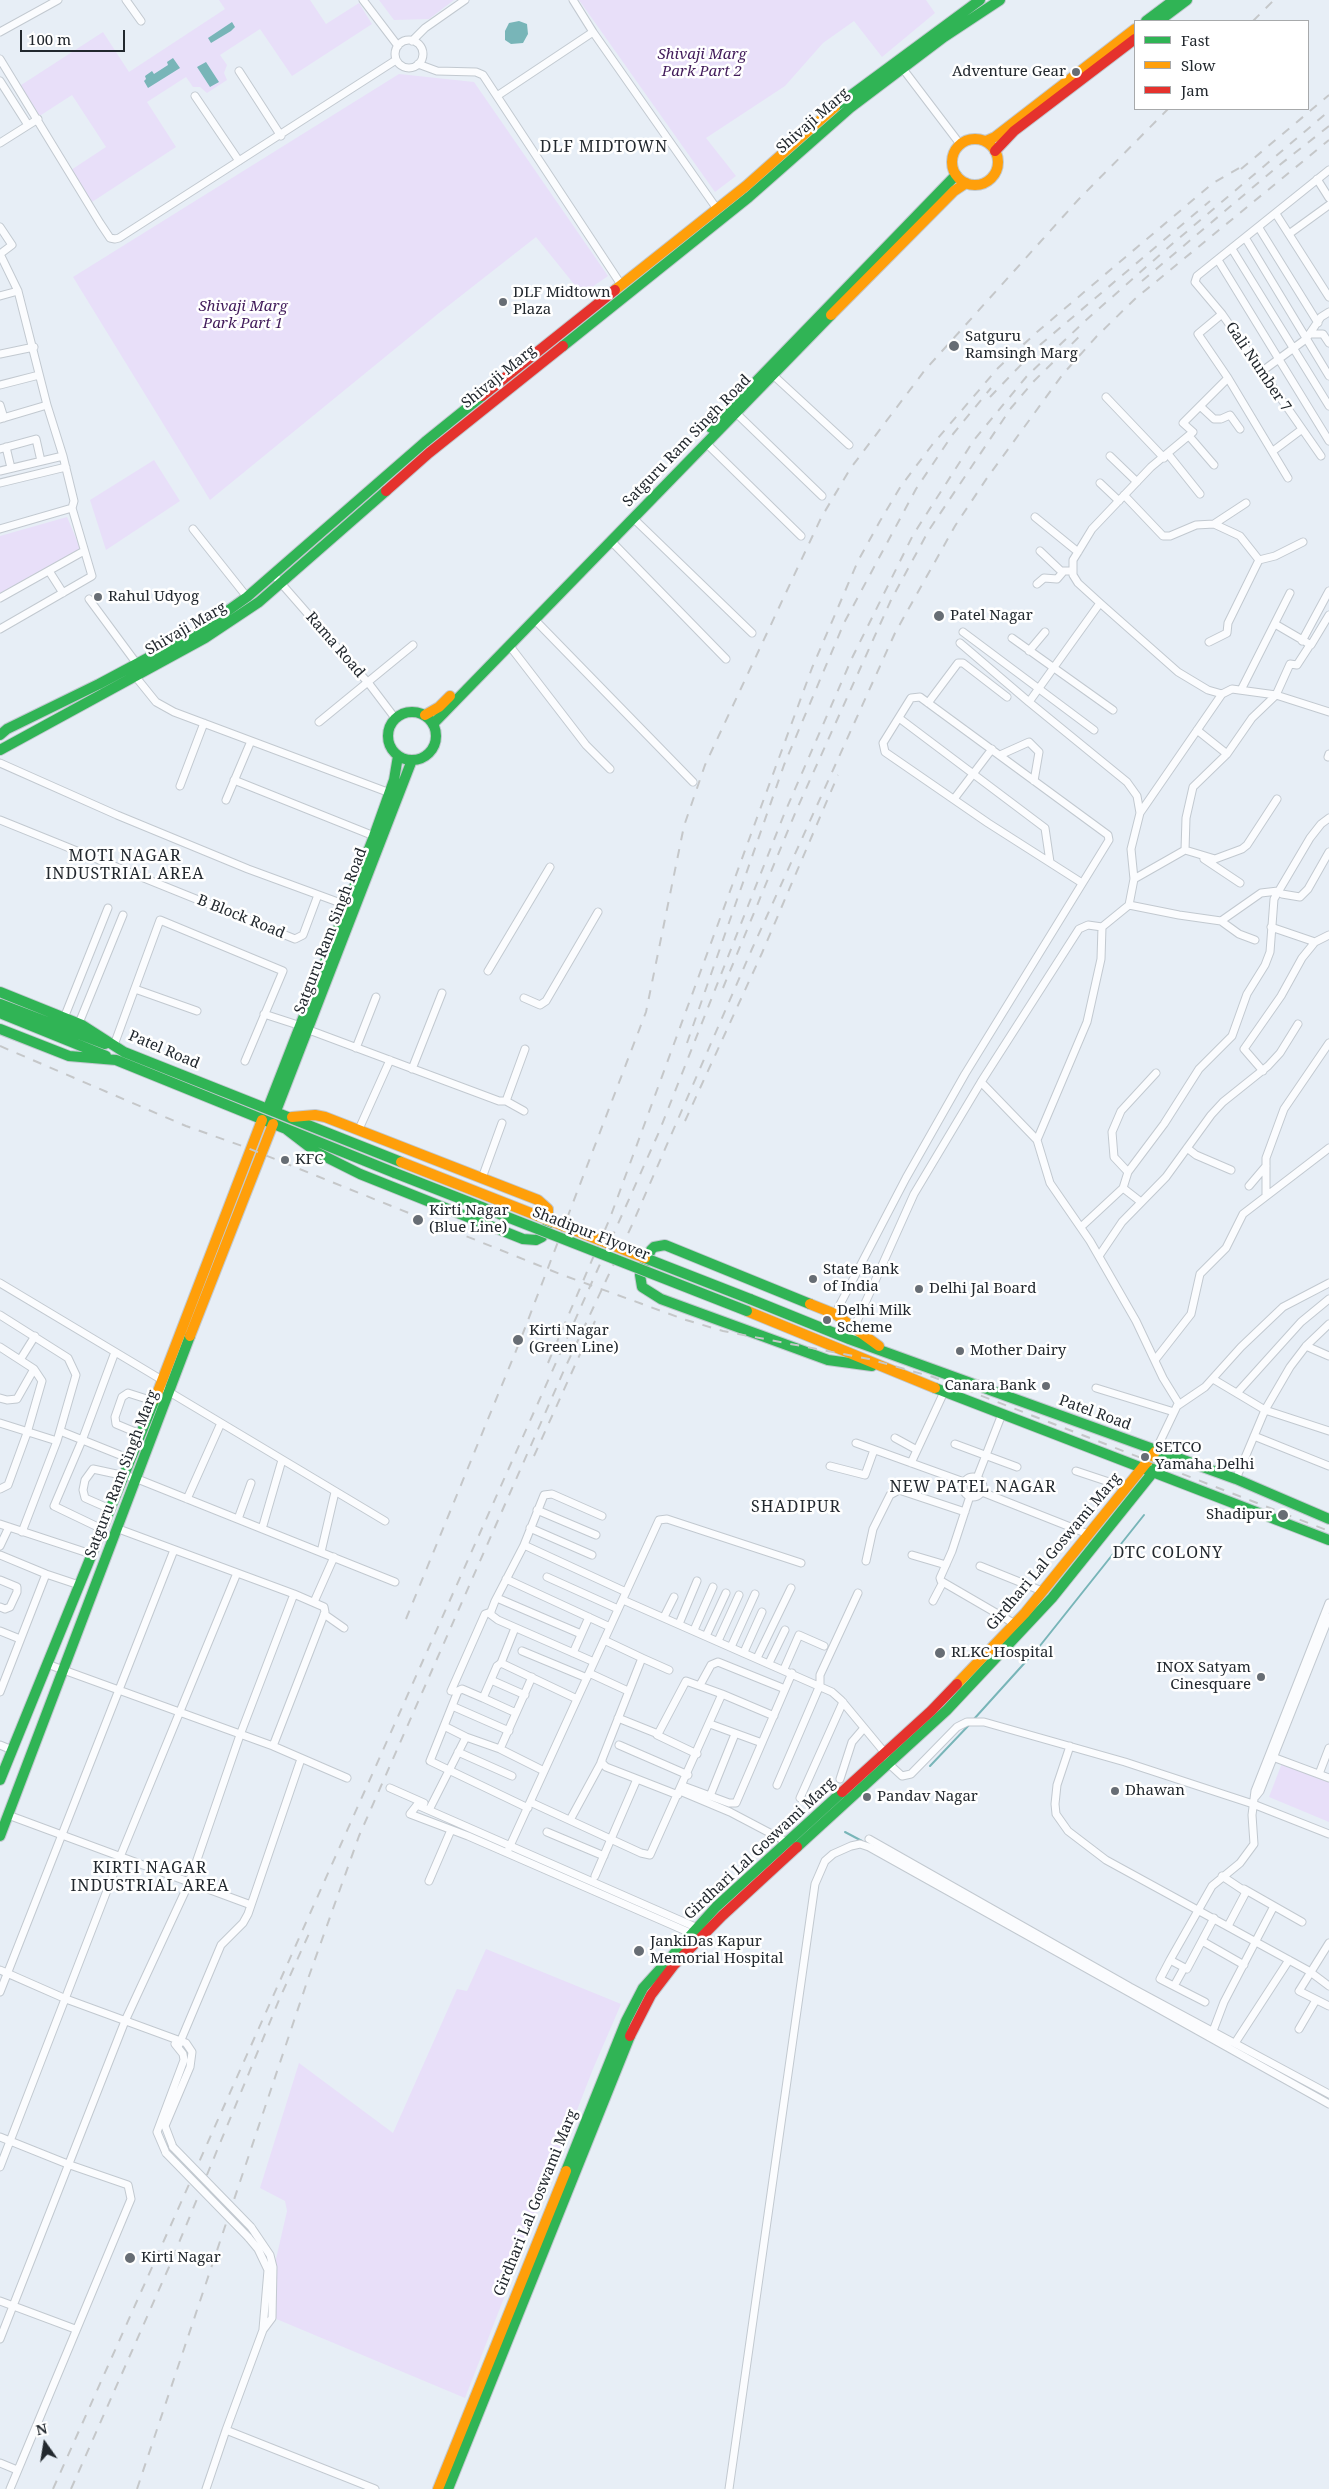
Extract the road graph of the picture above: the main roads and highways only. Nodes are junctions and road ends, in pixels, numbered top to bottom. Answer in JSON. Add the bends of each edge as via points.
{"nodes":[{"id":1,"x":980,"y":0,"type":"edge"},
{"id":2,"x":1000,"y":0,"type":"edge"},
{"id":3,"x":1174,"y":0,"type":"edge"},
{"id":4,"x":1187,"y":0,"type":"edge"},
{"id":5,"x":1147,"y":20,"type":"edge"},
{"id":6,"x":1160,"y":20,"type":"edge"},
{"id":7,"x":1134,"y":31,"type":"edge"},
{"id":8,"x":1134,"y":40,"type":"edge"},
{"id":9,"x":899,"y":63,"type":"junction"},
{"id":10,"x":986,"y":141,"type":"junction"},
{"id":11,"x":995,"y":151,"type":"junction"},
{"id":12,"x":956,"y":175,"type":"junction"},
{"id":13,"x":966,"y":183,"type":"junction"},
{"id":14,"x":425,"y":715,"type":"junction"},
{"id":15,"x":433,"y":724,"type":"junction"},
{"id":16,"x":2,"y":729,"type":"edge"},
{"id":17,"x":16,"y":740,"type":"junction"},
{"id":18,"x":0,"y":750,"type":"edge"},
{"id":19,"x":398,"y":756,"type":"junction"},
{"id":20,"x":412,"y":760,"type":"junction"},
{"id":21,"x":0,"y":992,"type":"edge"},
{"id":22,"x":0,"y":1004,"type":"edge"},
{"id":23,"x":0,"y":1013,"type":"edge"},
{"id":24,"x":305,"y":1028,"type":"junction"},
{"id":25,"x":0,"y":1029,"type":"edge"},
{"id":26,"x":124,"y":1052,"type":"junction"},
{"id":27,"x":116,"y":1060,"type":"junction"},
{"id":28,"x":272,"y":1109,"type":"junction"},
{"id":29,"x":292,"y":1116,"type":"junction"},
{"id":30,"x":262,"y":1120,"type":"junction"},
{"id":31,"x":272,"y":1124,"type":"junction"},
{"id":32,"x":286,"y":1129,"type":"junction"},
{"id":33,"x":849,"y":1339,"type":"joint"},
{"id":34,"x":888,"y":1353,"type":"junction"},
{"id":35,"x":885,"y":1368,"type":"junction"},
{"id":36,"x":1159,"y":1453,"type":"junction"},
{"id":37,"x":1149,"y":1469,"type":"junction"},
{"id":38,"x":1329,"y":1519,"type":"edge"},
{"id":39,"x":1329,"y":1540,"type":"edge"},
{"id":40,"x":0,"y":1780,"type":"edge"},
{"id":41,"x":0,"y":1836,"type":"edge"},
{"id":42,"x":698,"y":1932,"type":"junction"},
{"id":43,"x":438,"y":2489,"type":"edge"},
{"id":44,"x":448,"y":2489,"type":"edge"}],
"edges":[{"from":1,"to":9,"type":"main road","name":"Shivaji Marg"},
{"from":2,"to":9,"type":"main road","name":"Shivaji Marg"},
{"from":3,"to":5,"type":"main road"},
{"from":4,"to":6,"type":"main road"},
{"from":7,"to":10,"type":"main road"},
{"from":8,"to":11,"type":"main road","via":[[1014,130]]},
{"from":9,"to":16,"type":"main road","name":"Shivaji Marg","via":[[843,100],[717,209],[425,442],[247,597],[202,629]]},
{"from":9,"to":17,"type":"main road","name":"Shivaji Marg","via":[[749,196],[429,452],[259,602],[205,638]]},
{"from":10,"to":11,"type":"main road"},
{"from":10,"to":12,"type":"main road","via":[[977,139],[960,144],[952,164]]},
{"from":11,"to":13,"type":"main road","via":[[998,161],[990,179],[982,184]]},
{"from":12,"to":13,"type":"main road"},
{"from":12,"to":14,"type":"main road","name":"Satguru Ram Singh Road","via":[[447,699]]},
{"from":13,"to":15,"type":"main road","name":"Satguru Ram Singh Road","via":[[921,224]]},
{"from":14,"to":15,"type":"main road"},
{"from":14,"to":19,"type":"main road","via":[[409,712],[395,718],[389,727],[387,738]]},
{"from":15,"to":20,"type":"main road","via":[[434,745],[428,753]]},
{"from":16,"to":17,"type":"main road"},
{"from":17,"to":18,"type":"main road","name":"Shivaji Marg"},
{"from":19,"to":20,"type":"main road"},
{"from":19,"to":24,"type":"main road","name":"Satguru Ram Singh Road","via":[[390,793],[346,905]]},
{"from":20,"to":24,"type":"main road","name":"Satguru Ram Singh Road"},
{"from":21,"to":26,"type":"main road","name":"Patel Road","via":[[80,1024]]},
{"from":22,"to":26,"type":"main road"},
{"from":23,"to":27,"type":"main road"},
{"from":24,"to":28,"type":"main road","name":"Satguru Ram Singh Road"},
{"from":25,"to":27,"type":"main road","name":"Patel Road","via":[[69,1056]]},
{"from":26,"to":28,"type":"main road","name":"Patel Road"},
{"from":27,"to":30,"type":"main road","name":"Patel Road"},
{"from":28,"to":29,"type":"main road","name":"Patel Road"},
{"from":29,"to":32,"type":"main road","via":[[315,1115],[358,1129],[546,1204],[550,1214],[548,1225],[542,1237],[523,1239],[360,1174],[316,1152]]},
{"from":29,"to":33,"type":"main road","name":"Shadipur Flyover","bridge":true},
{"from":30,"to":31,"type":"main road","name":"Patel Road"},
{"from":30,"to":40,"type":"main road","name":"Satguru Ram Singh Marg","via":[[154,1402]]},
{"from":31,"to":32,"type":"main road","name":"Patel Road"},
{"from":31,"to":41,"type":"main road","name":"Satguru Ram Singh Marg"},
{"from":32,"to":35,"type":"main road","name":"Shadipur Flyover","bridge":true},
{"from":33,"to":34,"type":"main road","name":"Patel Road"},
{"from":34,"to":35,"type":"main road","via":[[835,1314],[665,1245],[651,1250],[640,1275],[642,1287],[661,1299],[828,1360]]},
{"from":34,"to":36,"type":"main road","name":"Patel Road"},
{"from":35,"to":37,"type":"main road"},
{"from":36,"to":37,"type":"main road"},
{"from":36,"to":38,"type":"main road","name":"Patel Road","via":[[1236,1479]]},
{"from":37,"to":39,"type":"main road"},
{"from":37,"to":42,"type":"main road","name":"Girdhari Lal Goswami Marg","via":[[1127,1488],[1015,1624],[932,1711],[787,1842]]},
{"from":37,"to":42,"type":"main road","name":"Girdhari Lal Goswami Marg","via":[[1052,1598],[947,1710]]},
{"from":42,"to":43,"type":"main road","name":"Girdhari Lal Goswami Marg","via":[[643,1988],[626,2021]]},
{"from":42,"to":44,"type":"main road","name":"Girdhari Lal Goswami Marg","via":[[635,2023]]}]}
